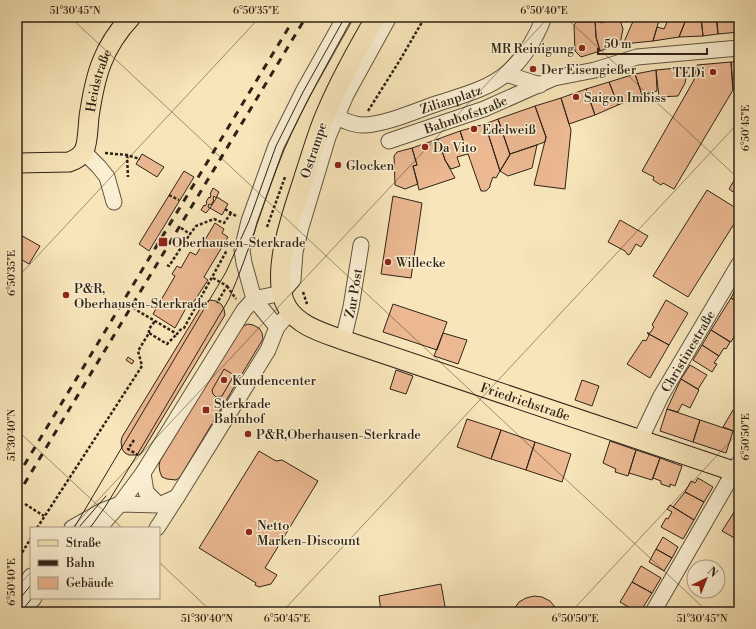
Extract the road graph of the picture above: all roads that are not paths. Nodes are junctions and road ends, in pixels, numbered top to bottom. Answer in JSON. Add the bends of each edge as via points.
{"nodes":[{"id":1,"x":132,"y":17,"type":"edge"},
{"id":2,"x":345,"y":17,"type":"edge"},
{"id":3,"x":376,"y":17,"type":"edge"},
{"id":4,"x":389,"y":17,"type":"edge"},
{"id":5,"x":544,"y":17,"type":"edge"},
{"id":6,"x":739,"y":48,"type":"edge"},
{"id":7,"x":506,"y":74,"type":"junction"},
{"id":8,"x":540,"y":85,"type":"junction"},
{"id":9,"x":331,"y":115,"type":"junction"},
{"id":10,"x":389,"y":141,"type":"dead end"},
{"id":11,"x":84,"y":152,"type":"junction"},
{"id":12,"x":17,"y":163,"type":"edge"},
{"id":13,"x":114,"y":202,"type":"dead end"},
{"id":14,"x":361,"y":245,"type":"dead end"},
{"id":15,"x":739,"y":264,"type":"edge"},
{"id":16,"x":282,"y":293,"type":"junction"},
{"id":17,"x":254,"y":300,"type":"junction"},
{"id":18,"x":290,"y":311,"type":"junction"},
{"id":19,"x":277,"y":327,"type":"junction"},
{"id":20,"x":343,"y":340,"type":"junction"},
{"id":21,"x":640,"y":440,"type":"junction"},
{"id":22,"x":146,"y":467,"type":"junction"},
{"id":23,"x":737,"y":469,"type":"edge"},
{"id":24,"x":176,"y":497,"type":"junction"},
{"id":25,"x":120,"y":504,"type":"junction"},
{"id":26,"x":159,"y":505,"type":"junction"},
{"id":27,"x":74,"y":527,"type":"edge"},
{"id":28,"x":100,"y":527,"type":"edge"},
{"id":29,"x":159,"y":527,"type":"edge"},
{"id":30,"x":30,"y":578,"type":"edge"},
{"id":31,"x":17,"y":598,"type":"edge"},
{"id":32,"x":33,"y":599,"type":"edge"},
{"id":33,"x":20,"y":612,"type":"edge"},
{"id":34,"x":653,"y":612,"type":"edge"}],
"edges":[{"from":1,"to":11,"type":"main road","name":"Heidstraße","via":[[112,40],[101,65],[92,96]]},
{"from":2,"to":17,"type":"street","via":[[276,146],[249,221],[242,250]]},
{"from":3,"to":9,"type":"main road","name":"Ostrampe","via":[[340,83]]},
{"from":4,"to":9,"type":"street"},
{"from":5,"to":7,"type":"street","name":"Zilianplatz","via":[[529,49]]},
{"from":6,"to":8,"type":"street","name":"Bahnhofstraße","via":[[638,57],[595,70],[554,78]]},
{"from":7,"to":8,"type":"street","name":"Bahnhofstraße"},
{"from":7,"to":9,"type":"street","name":"Zilianplatz","via":[[483,87],[373,124],[358,124]]},
{"from":8,"to":10,"type":"street","name":"Bahnhofstraße","via":[[484,109]]},
{"from":9,"to":16,"type":"main road","name":"Ostrampe","via":[[288,228],[282,253]]},
{"from":11,"to":12,"type":"main road","via":[[70,162]]},
{"from":11,"to":13,"type":"street","via":[[107,177]]},
{"from":14,"to":20,"type":"street","name":"Zur Post"},
{"from":15,"to":21,"type":"street","name":"Christinestraße","via":[[661,396]]},
{"from":16,"to":17,"type":"street"},
{"from":16,"to":18,"type":"main road"},
{"from":17,"to":19,"type":"street"},
{"from":17,"to":22,"type":"street","via":[[244,310]]},
{"from":18,"to":19,"type":"street"},
{"from":18,"to":20,"type":"main road","name":"Friedrichstraße","via":[[312,328]]},
{"from":19,"to":24,"type":"street","via":[[268,350]]},
{"from":20,"to":21,"type":"main road","name":"Friedrichstraße"},
{"from":21,"to":23,"type":"main road","name":"Friedrichstraße"},
{"from":22,"to":25,"type":"street"},
{"from":22,"to":26,"type":"street","via":[[146,492]]},
{"from":23,"to":34,"type":"street"},
{"from":24,"to":26,"type":"street"},
{"from":24,"to":29,"type":"street"},
{"from":25,"to":26,"type":"street"},
{"from":25,"to":27,"type":"street"},
{"from":25,"to":28,"type":"street"},
{"from":30,"to":31,"type":"street"},
{"from":32,"to":33,"type":"street"}]}
